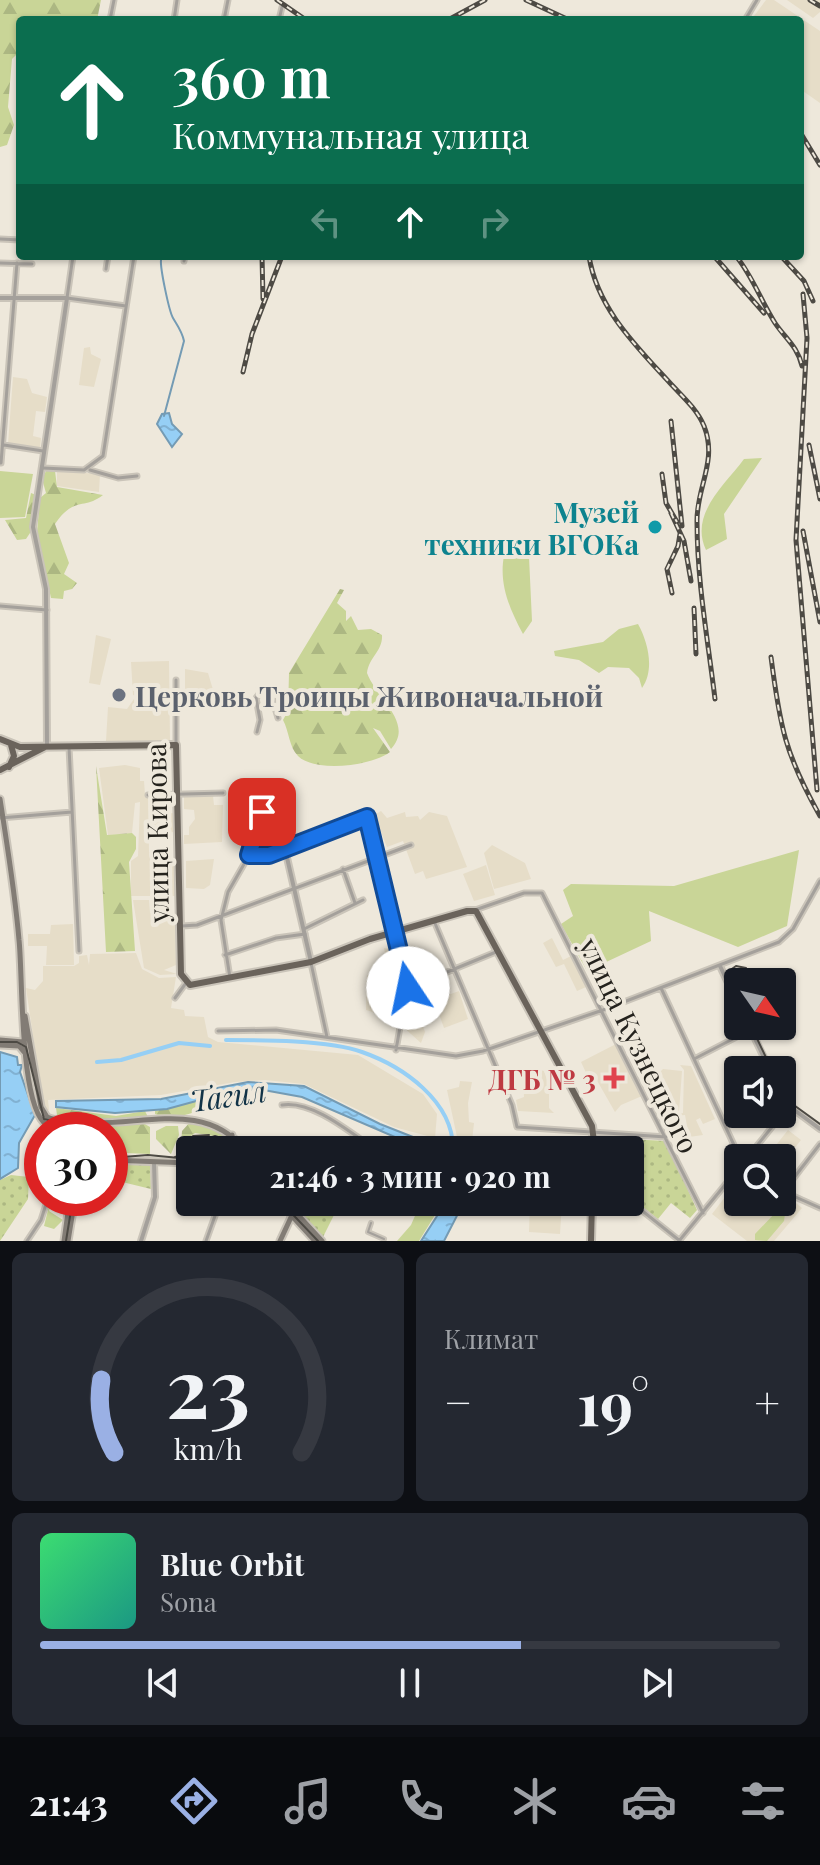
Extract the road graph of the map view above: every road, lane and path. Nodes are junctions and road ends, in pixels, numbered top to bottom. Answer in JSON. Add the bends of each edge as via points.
{"nodes":[{"id":1,"x":282,"y":7,"type":"dead end"},
{"id":2,"x":280,"y":16,"type":"edge"},
{"id":3,"x":72,"y":260,"type":"edge"},
{"id":4,"x":107,"y":260,"type":"edge"},
{"id":5,"x":133,"y":260,"type":"edge"},
{"id":6,"x":0,"y":263,"type":"edge"},
{"id":7,"x":17,"y":263,"type":"junction"},
{"id":8,"x":32,"y":264,"type":"dead end"},
{"id":9,"x":106,"y":269,"type":"dead end"},
{"id":10,"x":0,"y":298,"type":"edge"},
{"id":11,"x":67,"y":298,"type":"junction"},
{"id":12,"x":14,"y":299,"type":"junction"},
{"id":13,"x":126,"y":306,"type":"junction"},
{"id":14,"x":2,"y":445,"type":"junction"},
{"id":15,"x":43,"y":451,"type":"junction"},
{"id":16,"x":1,"y":463,"type":"edge"},
{"id":17,"x":41,"y":468,"type":"junction"},
{"id":18,"x":87,"y":469,"type":"junction"},
{"id":19,"x":137,"y":476,"type":"dead end"},
{"id":20,"x":0,"y":606,"type":"edge"},
{"id":21,"x":47,"y":610,"type":"junction"},
{"id":22,"x":176,"y":680,"type":"dead end"},
{"id":23,"x":278,"y":718,"type":"dead end"},
{"id":24,"x":257,"y":732,"type":"dead end"},
{"id":25,"x":0,"y":739,"type":"edge"},
{"id":26,"x":11,"y":744,"type":"junction"},
{"id":27,"x":176,"y":745,"type":"junction"},
{"id":28,"x":46,"y":747,"type":"junction"},
{"id":29,"x":69,"y":747,"type":"junction"},
{"id":30,"x":4,"y":770,"type":"edge"},
{"id":31,"x":223,"y":793,"type":"dead end"},
{"id":32,"x":148,"y":795,"type":"dead end"},
{"id":33,"x":178,"y":795,"type":"junction"},
{"id":34,"x":0,"y":799,"type":"edge"},
{"id":35,"x":72,"y":812,"type":"junction"},
{"id":36,"x":262,"y":812,"type":"dead end"},
{"id":37,"x":1,"y":818,"type":"edge"},
{"id":38,"x":411,"y":845,"type":"dead end"},
{"id":39,"x":285,"y":849,"type":"junction"},
{"id":40,"x":249,"y":855,"type":"junction"},
{"id":41,"x":378,"y":856,"type":"junction"},
{"id":42,"x":343,"y":869,"type":"junction"},
{"id":43,"x":820,"y":881,"type":"edge"},
{"id":44,"x":295,"y":888,"type":"junction"},
{"id":45,"x":363,"y":900,"type":"dead end"},
{"id":46,"x":355,"y":904,"type":"junction"},
{"id":47,"x":475,"y":910,"type":"junction"},
{"id":48,"x":222,"y":916,"type":"junction"},
{"id":49,"x":434,"y":921,"type":"junction"},
{"id":50,"x":180,"y":926,"type":"junction"},
{"id":51,"x":304,"y":931,"type":"junction"},
{"id":52,"x":396,"y":931,"type":"junction"},
{"id":53,"x":499,"y":950,"type":"junction"},
{"id":54,"x":79,"y":951,"type":"dead end"},
{"id":55,"x":225,"y":955,"type":"junction"},
{"id":56,"x":311,"y":962,"type":"junction"},
{"id":57,"x":720,"y":966,"type":"junction"},
{"id":58,"x":454,"y":969,"type":"junction"},
{"id":59,"x":724,"y":974,"type":"edge"},
{"id":60,"x":230,"y":980,"type":"junction"},
{"id":61,"x":186,"y":983,"type":"junction"},
{"id":62,"x":408,"y":988,"type":"junction"},
{"id":63,"x":661,"y":988,"type":"junction"},
{"id":64,"x":175,"y":998,"type":"dead end"},
{"id":65,"x":603,"y":1010,"type":"junction"},
{"id":66,"x":23,"y":1011,"type":"junction"},
{"id":67,"x":22,"y":1029,"type":"junction"},
{"id":68,"x":218,"y":1031,"type":"dead end"},
{"id":69,"x":541,"y":1031,"type":"junction"},
{"id":70,"x":327,"y":1037,"type":"junction"},
{"id":71,"x":9,"y":1039,"type":"junction"},
{"id":72,"x":728,"y":1040,"type":"edge"},
{"id":73,"x":23,"y":1042,"type":"junction"},
{"id":74,"x":0,"y":1043,"type":"edge"},
{"id":75,"x":489,"y":1049,"type":"junction"},
{"id":76,"x":396,"y":1050,"type":"junction"},
{"id":77,"x":28,"y":1055,"type":"junction"},
{"id":78,"x":693,"y":1059,"type":"junction"},
{"id":79,"x":282,"y":1105,"type":"dead end"},
{"id":80,"x":796,"y":1111,"type":"edge"},
{"id":81,"x":44,"y":1112,"type":"edge"},
{"id":82,"x":128,"y":1123,"type":"edge"},
{"id":83,"x":771,"y":1128,"type":"edge"},
{"id":84,"x":820,"y":1129,"type":"edge"},
{"id":85,"x":595,"y":1134,"type":"junction"},
{"id":86,"x":232,"y":1135,"type":"edge"},
{"id":87,"x":354,"y":1136,"type":"edge"},
{"id":88,"x":666,"y":1137,"type":"junction"},
{"id":89,"x":733,"y":1144,"type":"edge"},
{"id":90,"x":758,"y":1144,"type":"edge"},
{"id":91,"x":820,"y":1144,"type":"edge"},
{"id":92,"x":128,"y":1159,"type":"edge"},
{"id":93,"x":154,"y":1160,"type":"junction"},
{"id":94,"x":176,"y":1162,"type":"edge"},
{"id":95,"x":796,"y":1174,"type":"edge"},
{"id":96,"x":724,"y":1187,"type":"edge"},
{"id":97,"x":796,"y":1198,"type":"edge"},
{"id":98,"x":820,"y":1208,"type":"edge"},
{"id":99,"x":644,"y":1212,"type":"edge"},
{"id":100,"x":703,"y":1213,"type":"junction"},
{"id":101,"x":42,"y":1216,"type":"edge"},
{"id":102,"x":69,"y":1216,"type":"edge"},
{"id":103,"x":216,"y":1216,"type":"edge"},
{"id":104,"x":292,"y":1216,"type":"edge"},
{"id":105,"x":295,"y":1216,"type":"edge"},
{"id":106,"x":295,"y":1216,"type":"edge"},
{"id":107,"x":592,"y":1216,"type":"edge"},
{"id":108,"x":371,"y":1223,"type":"dead end"},
{"id":109,"x":384,"y":1239,"type":"dead end"},
{"id":110,"x":27,"y":1241,"type":"edge"},
{"id":111,"x":66,"y":1241,"type":"edge"},
{"id":112,"x":141,"y":1241,"type":"edge"},
{"id":113,"x":206,"y":1241,"type":"edge"},
{"id":114,"x":280,"y":1241,"type":"edge"},
{"id":115,"x":315,"y":1241,"type":"edge"},
{"id":116,"x":322,"y":1241,"type":"edge"},
{"id":117,"x":591,"y":1241,"type":"edge"},
{"id":118,"x":679,"y":1241,"type":"edge"}],
"edges":[{"from":1,"to":2,"type":"street"},
{"from":3,"to":11,"type":"street"},
{"from":4,"to":9,"type":"street"},
{"from":5,"to":13,"type":"street"},
{"from":6,"to":7,"type":"street"},
{"from":7,"to":8,"type":"street"},
{"from":7,"to":12,"type":"street"},
{"from":10,"to":12,"type":"street"},
{"from":11,"to":12,"type":"street"},
{"from":11,"to":13,"type":"street"},
{"from":11,"to":15,"type":"street"},
{"from":12,"to":14,"type":"street"},
{"from":13,"to":18,"type":"street","via":[[104,452]]},
{"from":14,"to":15,"type":"street"},
{"from":14,"to":16,"type":"street"},
{"from":15,"to":17,"type":"street"},
{"from":17,"to":18,"type":"street"},
{"from":17,"to":21,"type":"street","via":[[34,532]]},
{"from":18,"to":19,"type":"street","via":[[118,478]]},
{"from":20,"to":21,"type":"street"},
{"from":21,"to":28,"type":"street"},
{"from":22,"to":27,"type":"street","name":"улица Кирова"},
{"from":23,"to":24,"type":"street","via":[[271,692],[259,691]]},
{"from":25,"to":26,"type":"main road"},
{"from":26,"to":28,"type":"main road"},
{"from":26,"to":30,"type":"main road","via":[[14,756]]},
{"from":27,"to":29,"type":"main road"},
{"from":27,"to":33,"type":"main road","name":"улица Кирова"},
{"from":28,"to":29,"type":"main road"},
{"from":28,"to":30,"type":"main road"},
{"from":29,"to":35,"type":"street"},
{"from":31,"to":33,"type":"street"},
{"from":32,"to":33,"type":"street"},
{"from":33,"to":50,"type":"main road","name":"улица Кирова"},
{"from":34,"to":37,"type":"main road"},
{"from":35,"to":37,"type":"street"},
{"from":35,"to":54,"type":"street"},
{"from":36,"to":40,"type":"street"},
{"from":37,"to":66,"type":"main road","via":[[20,941]]},
{"from":38,"to":41,"type":"street"},
{"from":39,"to":40,"type":"street"},
{"from":39,"to":41,"type":"street","via":[[365,816]]},
{"from":39,"to":44,"type":"street"},
{"from":40,"to":48,"type":"street","via":[[228,892]]},
{"from":41,"to":42,"type":"street"},
{"from":41,"to":52,"type":"street"},
{"from":42,"to":44,"type":"street"},
{"from":42,"to":46,"type":"street"},
{"from":43,"to":57,"type":"street","via":[[786,939]]},
{"from":44,"to":48,"type":"street"},
{"from":44,"to":51,"type":"street"},
{"from":45,"to":46,"type":"street"},
{"from":46,"to":51,"type":"street"},
{"from":47,"to":49,"type":"main road"},
{"from":47,"to":53,"type":"main road"},
{"from":47,"to":65,"type":"street","name":"улица Кузнецкого","via":[[524,893],[542,893]]},
{"from":48,"to":50,"type":"street"},
{"from":48,"to":55,"type":"street"},
{"from":49,"to":52,"type":"main road"},
{"from":49,"to":58,"type":"street"},
{"from":50,"to":61,"type":"main road","name":"улица Кирова","via":[[181,974]]},
{"from":51,"to":55,"type":"street"},
{"from":51,"to":56,"type":"street"},
{"from":52,"to":56,"type":"main road"},
{"from":52,"to":62,"type":"street"},
{"from":53,"to":58,"type":"street"},
{"from":53,"to":69,"type":"main road"},
{"from":55,"to":60,"type":"street"},
{"from":56,"to":60,"type":"main road"},
{"from":56,"to":70,"type":"street"},
{"from":57,"to":59,"type":"street"},
{"from":57,"to":63,"type":"street"},
{"from":58,"to":62,"type":"street"},
{"from":58,"to":75,"type":"street"},
{"from":60,"to":61,"type":"main road"},
{"from":61,"to":64,"type":"street"},
{"from":62,"to":76,"type":"street"},
{"from":63,"to":65,"type":"street"},
{"from":63,"to":78,"type":"street"},
{"from":65,"to":69,"type":"street"},
{"from":65,"to":88,"type":"street","name":"улица Кузнецкого"},
{"from":66,"to":67,"type":"main road"},
{"from":66,"to":77,"type":"main road"},
{"from":67,"to":71,"type":"main road"},
{"from":67,"to":73,"type":"main road"},
{"from":68,"to":70,"type":"street","via":[[276,1030]]},
{"from":69,"to":75,"type":"street"},
{"from":69,"to":85,"type":"main road"},
{"from":70,"to":76,"type":"street"},
{"from":71,"to":73,"type":"main road"},
{"from":71,"to":74,"type":"main road"},
{"from":72,"to":78,"type":"street"},
{"from":73,"to":77,"type":"main road"},
{"from":74,"to":77,"type":"main road","via":[[19,1046]]},
{"from":75,"to":76,"type":"street","via":[[456,1056]]},
{"from":75,"to":85,"type":"street","via":[[517,1127]]},
{"from":77,"to":81,"type":"main road"},
{"from":78,"to":89,"type":"street"},
{"from":79,"to":87,"type":"street","via":[[302,1107]]},
{"from":80,"to":84,"type":"street"},
{"from":82,"to":86,"type":"main road","via":[[201,1119]]},
{"from":83,"to":90,"type":"street"},
{"from":85,"to":88,"type":"street"},
{"from":88,"to":100,"type":"street","name":"улица Кузнецкого"},
{"from":91,"to":95,"type":"street"},
{"from":92,"to":93,"type":"main road"},
{"from":93,"to":94,"type":"main road"},
{"from":93,"to":112,"type":"street","via":[[155,1197]]},
{"from":96,"to":100,"type":"street"},
{"from":97,"to":98,"type":"street"},
{"from":99,"to":118,"type":"street"},
{"from":100,"to":118,"type":"street"},
{"from":101,"to":110,"type":"street"},
{"from":102,"to":111,"type":"main road"},
{"from":103,"to":113,"type":"street"},
{"from":104,"to":114,"type":"main road"},
{"from":105,"to":115,"type":"main road"},
{"from":106,"to":116,"type":"main road"},
{"from":107,"to":117,"type":"main road"},
{"from":108,"to":109,"type":"street","via":[[368,1232]]}]}
